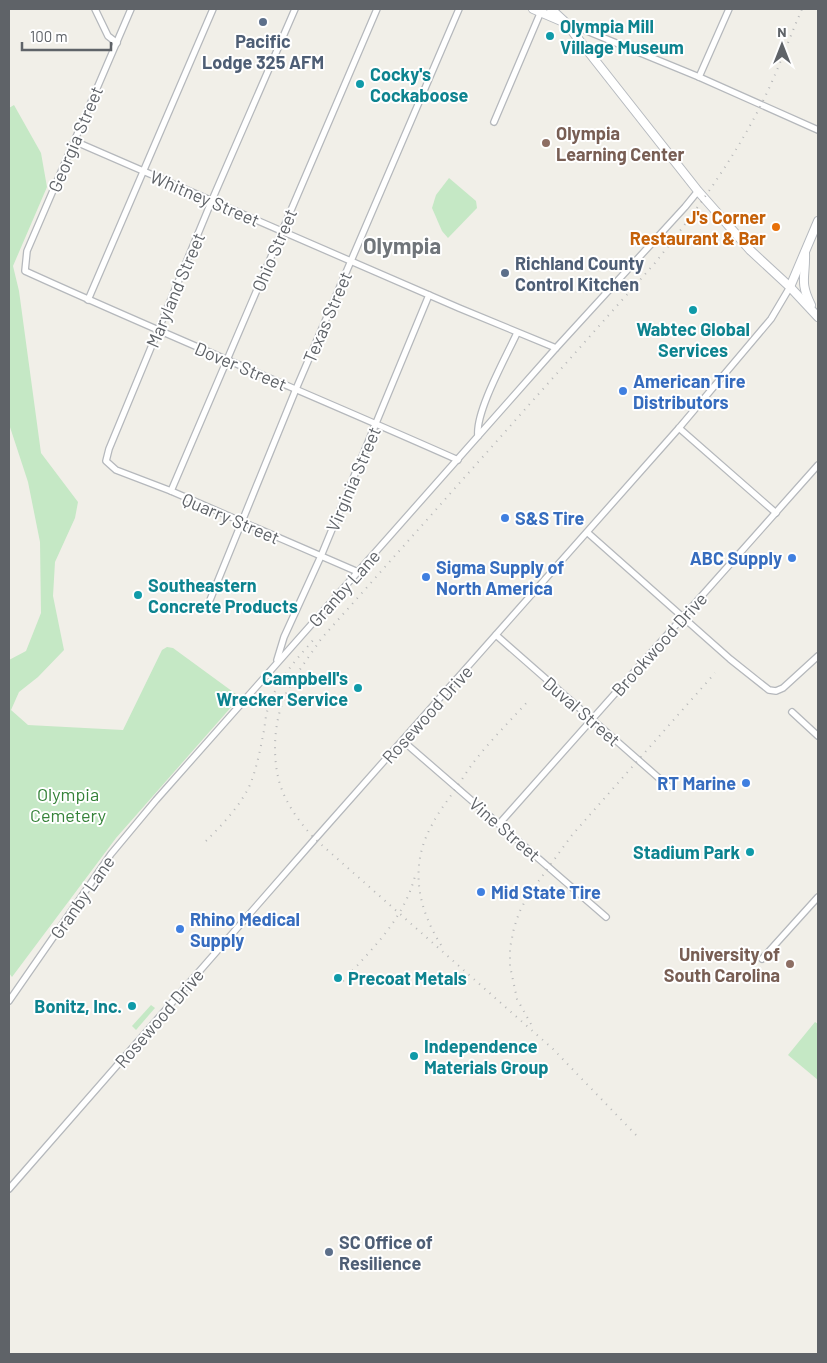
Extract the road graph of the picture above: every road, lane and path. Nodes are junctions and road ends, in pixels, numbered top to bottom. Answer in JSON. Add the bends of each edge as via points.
{"nodes":[{"id":1,"x":94,"y":9,"type":"edge"},
{"id":2,"x":131,"y":9,"type":"edge"},
{"id":3,"x":213,"y":9,"type":"edge"},
{"id":4,"x":295,"y":9,"type":"edge"},
{"id":5,"x":377,"y":9,"type":"edge"},
{"id":6,"x":459,"y":9,"type":"edge"},
{"id":7,"x":552,"y":9,"type":"edge"},
{"id":8,"x":729,"y":9,"type":"edge"},
{"id":9,"x":538,"y":10,"type":"edge"},
{"id":10,"x":565,"y":22,"type":"junction"},
{"id":11,"x":117,"y":43,"type":"junction"},
{"id":12,"x":700,"y":77,"type":"junction"},
{"id":13,"x":494,"y":122,"type":"dead end"},
{"id":14,"x":818,"y":130,"type":"edge"},
{"id":15,"x":74,"y":141,"type":"junction"},
{"id":16,"x":143,"y":172,"type":"junction"},
{"id":17,"x":698,"y":191,"type":"junction"},
{"id":18,"x":212,"y":200,"type":"junction"},
{"id":19,"x":818,"y":221,"type":"edge"},
{"id":20,"x":282,"y":231,"type":"junction"},
{"id":21,"x":805,"y":251,"type":"junction"},
{"id":22,"x":351,"y":261,"type":"junction"},
{"id":23,"x":25,"y":271,"type":"joint"},
{"id":24,"x":790,"y":286,"type":"junction"},
{"id":25,"x":429,"y":295,"type":"junction"},
{"id":26,"x":88,"y":300,"type":"junction"},
{"id":27,"x":817,"y":315,"type":"edge"},
{"id":28,"x":159,"y":331,"type":"junction"},
{"id":29,"x":517,"y":333,"type":"junction"},
{"id":30,"x":556,"y":348,"type":"junction"},
{"id":31,"x":226,"y":361,"type":"junction"},
{"id":32,"x":296,"y":389,"type":"junction"},
{"id":33,"x":376,"y":424,"type":"junction"},
{"id":34,"x":680,"y":428,"type":"junction"},
{"id":35,"x":478,"y":436,"type":"junction"},
{"id":36,"x":458,"y":460,"type":"junction"},
{"id":37,"x":106,"y":461,"type":"joint"},
{"id":38,"x":818,"y":465,"type":"edge"},
{"id":39,"x":171,"y":491,"type":"junction"},
{"id":40,"x":776,"y":513,"type":"junction"},
{"id":41,"x":242,"y":523,"type":"junction"},
{"id":42,"x":588,"y":533,"type":"junction"},
{"id":43,"x":321,"y":556,"type":"junction"},
{"id":44,"x":358,"y":572,"type":"junction"},
{"id":45,"x":210,"y":600,"type":"dead end"},
{"id":46,"x":683,"y":617,"type":"junction"},
{"id":47,"x":496,"y":635,"type":"junction"},
{"id":48,"x":818,"y":656,"type":"edge"},
{"id":49,"x":275,"y":663,"type":"junction"},
{"id":50,"x":792,"y":712,"type":"dead end"},
{"id":51,"x":592,"y":719,"type":"junction"},
{"id":52,"x":818,"y":736,"type":"edge"},
{"id":53,"x":403,"y":741,"type":"junction"},
{"id":54,"x":668,"y":787,"type":"dead end"},
{"id":55,"x":499,"y":824,"type":"junction"},
{"id":56,"x":818,"y":897,"type":"edge"},
{"id":57,"x":606,"y":916,"type":"dead end"},
{"id":58,"x":762,"y":959,"type":"dead end"},
{"id":59,"x":9,"y":1001,"type":"edge"},
{"id":60,"x":9,"y":1189,"type":"edge"}],
"edges":[{"from":1,"to":11,"type":"street","via":[[108,36]]},
{"from":2,"to":11,"type":"street","name":"Georgia Street"},
{"from":3,"to":16,"type":"street"},
{"from":4,"to":18,"type":"street","name":"Maryland Street"},
{"from":5,"to":20,"type":"street","name":"Ohio Street"},
{"from":6,"to":22,"type":"street","name":"Texas Street"},
{"from":7,"to":10,"type":"main road"},
{"from":8,"to":12,"type":"street"},
{"from":9,"to":10,"type":"main road"},
{"from":9,"to":13,"type":"street"},
{"from":10,"to":12,"type":"street"},
{"from":10,"to":17,"type":"main road"},
{"from":11,"to":15,"type":"street","name":"Georgia Street"},
{"from":12,"to":14,"type":"street"},
{"from":15,"to":16,"type":"street","name":"Whitney Street"},
{"from":15,"to":23,"type":"street","name":"Georgia Street","via":[[27,251]]},
{"from":16,"to":18,"type":"street","name":"Whitney Street"},
{"from":16,"to":26,"type":"street"},
{"from":17,"to":24,"type":"main road","via":[[750,250]]},
{"from":17,"to":30,"type":"street","name":"Granby Lane"},
{"from":18,"to":20,"type":"street","name":"Whitney Street"},
{"from":18,"to":28,"type":"street","name":"Maryland Street"},
{"from":19,"to":21,"type":"main road","name":"Rosewood Drive"},
{"from":20,"to":22,"type":"street","name":"Whitney Street"},
{"from":20,"to":31,"type":"street","name":"Ohio Street"},
{"from":21,"to":24,"type":"main road","name":"Rosewood Drive"},
{"from":21,"to":27,"type":"main road","via":[[803,289]]},
{"from":22,"to":25,"type":"street","name":"Whitney Street"},
{"from":22,"to":32,"type":"street","name":"Texas Street"},
{"from":23,"to":26,"type":"street","name":"Dover Street"},
{"from":24,"to":27,"type":"main road"},
{"from":24,"to":34,"type":"street","name":"Rosewood Drive","via":[[771,318]]},
{"from":25,"to":29,"type":"street","name":"Whitney Street"},
{"from":25,"to":33,"type":"street","name":"Virginia Street"},
{"from":26,"to":28,"type":"street","name":"Dover Street"},
{"from":28,"to":31,"type":"street","name":"Dover Street"},
{"from":28,"to":37,"type":"street","name":"Maryland Street"},
{"from":29,"to":30,"type":"street","name":"Whitney Street"},
{"from":29,"to":35,"type":"street","via":[[481,411]]},
{"from":30,"to":35,"type":"street","name":"Granby Lane"},
{"from":31,"to":32,"type":"street","name":"Dover Street"},
{"from":31,"to":39,"type":"street","name":"Ohio Street"},
{"from":32,"to":33,"type":"street","name":"Dover Street"},
{"from":32,"to":41,"type":"street","name":"Texas Street"},
{"from":33,"to":36,"type":"street","name":"Dover Street"},
{"from":33,"to":43,"type":"street","name":"Virginia Street"},
{"from":34,"to":40,"type":"street"},
{"from":34,"to":42,"type":"street","name":"Rosewood Drive"},
{"from":35,"to":36,"type":"street","name":"Granby Lane"},
{"from":36,"to":44,"type":"street","name":"Granby Lane"},
{"from":37,"to":39,"type":"street","name":"Quarry Street","via":[[116,470]]},
{"from":38,"to":40,"type":"street","name":"Brookwood Drive"},
{"from":39,"to":41,"type":"street","name":"Quarry Street"},
{"from":40,"to":46,"type":"street","name":"Brookwood Drive"},
{"from":41,"to":43,"type":"street","name":"Quarry Street"},
{"from":41,"to":45,"type":"street","name":"Texas Street"},
{"from":42,"to":46,"type":"street"},
{"from":42,"to":47,"type":"street","name":"Rosewood Drive"},
{"from":43,"to":44,"type":"street","name":"Quarry Street"},
{"from":43,"to":49,"type":"street","name":"Virginia Street"},
{"from":44,"to":49,"type":"street","name":"Granby Lane"},
{"from":46,"to":48,"type":"street","via":[[769,690],[783,688]]},
{"from":46,"to":51,"type":"street","name":"Brookwood Drive"},
{"from":47,"to":51,"type":"street","name":"Duval Street"},
{"from":47,"to":53,"type":"street","name":"Rosewood Drive"},
{"from":49,"to":59,"type":"street","name":"Granby Lane","via":[[111,854]]},
{"from":50,"to":52,"type":"street"},
{"from":51,"to":54,"type":"street","name":"Duval Street"},
{"from":51,"to":55,"type":"street","name":"Brookwood Drive"},
{"from":53,"to":55,"type":"street","name":"Vine Street"},
{"from":53,"to":60,"type":"street","name":"Rosewood Drive"},
{"from":55,"to":57,"type":"street","name":"Vine Street"},
{"from":56,"to":58,"type":"street"}]}
